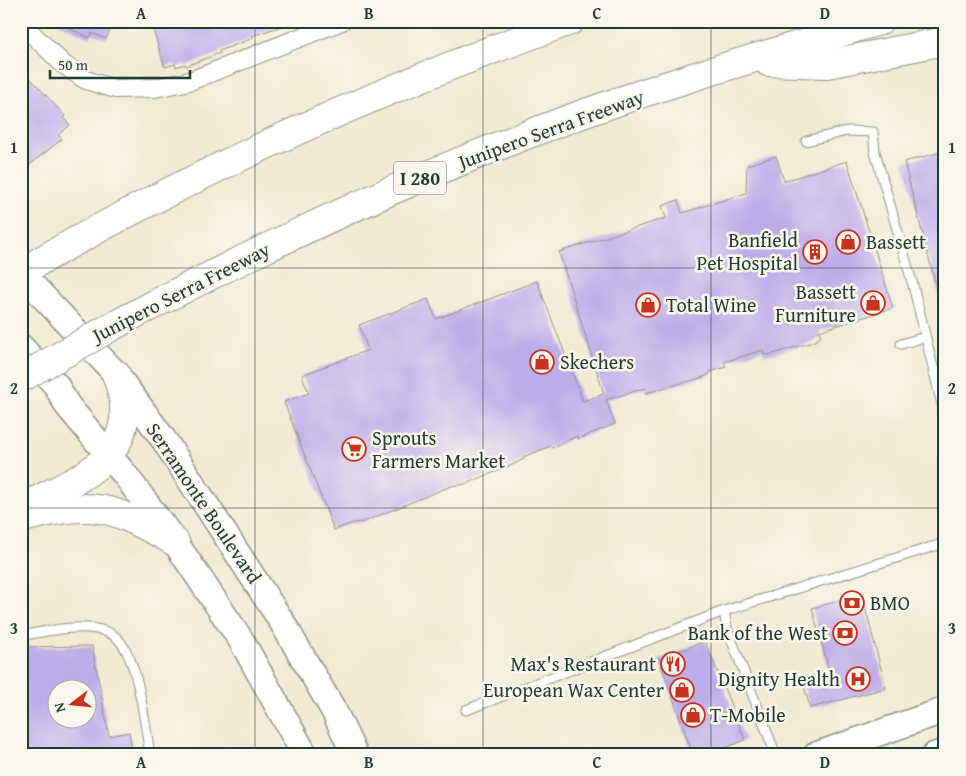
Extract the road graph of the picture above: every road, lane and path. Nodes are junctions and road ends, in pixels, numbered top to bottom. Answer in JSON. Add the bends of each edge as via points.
{"nodes":[{"id":1,"x":570,"y":21,"type":"edge"},
{"id":2,"x":880,"y":21,"type":"edge"},
{"id":3,"x":21,"y":23,"type":"edge"},
{"id":4,"x":332,"y":23,"type":"edge"},
{"id":5,"x":945,"y":41,"type":"edge"},
{"id":6,"x":744,"y":61,"type":"junction"},
{"id":7,"x":806,"y":141,"type":"dead end"},
{"id":8,"x":29,"y":268,"type":"edge"},
{"id":9,"x":925,"y":337,"type":"junction"},
{"id":10,"x":901,"y":344,"type":"dead end"},
{"id":11,"x":21,"y":347,"type":"edge"},
{"id":12,"x":945,"y":370,"type":"edge"},
{"id":13,"x":934,"y":373,"type":"junction"},
{"id":14,"x":116,"y":374,"type":"junction"},
{"id":15,"x":21,"y":378,"type":"edge"},
{"id":16,"x":945,"y":417,"type":"edge"},
{"id":17,"x":109,"y":455,"type":"junction"},
{"id":18,"x":21,"y":508,"type":"edge"},
{"id":19,"x":21,"y":518,"type":"edge"},
{"id":20,"x":175,"y":542,"type":"junction"},
{"id":21,"x":945,"y":543,"type":"edge"},
{"id":22,"x":724,"y":611,"type":"junction"},
{"id":23,"x":21,"y":636,"type":"edge"},
{"id":24,"x":466,"y":710,"type":"dead end"},
{"id":25,"x":945,"y":710,"type":"edge"},
{"id":26,"x":945,"y":752,"type":"edge"},
{"id":27,"x":150,"y":755,"type":"edge"},
{"id":28,"x":305,"y":755,"type":"edge"},
{"id":29,"x":355,"y":755,"type":"edge"},
{"id":30,"x":776,"y":755,"type":"edge"},
{"id":31,"x":816,"y":755,"type":"edge"},
{"id":32,"x":935,"y":755,"type":"edge"}],
"edges":[{"from":1,"to":8,"type":"highway","via":[[453,65],[294,133],[154,200]]},
{"from":2,"to":6,"type":"highway","name":"Junipero Serra Freeway","number":"I 280"},
{"from":3,"to":4,"type":"street","via":[[62,64],[86,80],[114,89],[155,88],[190,81]]},
{"from":5,"to":6,"type":"highway","via":[[826,64]]},
{"from":6,"to":15,"type":"highway","name":"Junipero Serra Freeway","number":"I 280","bridge":true,"via":[[553,125],[401,186],[251,254]]},
{"from":7,"to":9,"type":"lane","via":[[847,131],[873,132],[875,152]]},
{"from":8,"to":14,"type":"main road","name":"Serramonte Boulevard"},
{"from":9,"to":10,"type":"lane"},
{"from":9,"to":13,"type":"lane"},
{"from":11,"to":17,"type":"main road","via":[[56,385],[67,405]]},
{"from":12,"to":13,"type":"lane"},
{"from":13,"to":16,"type":"lane"},
{"from":14,"to":17,"type":"highway","via":[[125,410],[123,428]]},
{"from":14,"to":29,"type":"main road","name":"Serramonte Boulevard","via":[[164,440],[271,604]]},
{"from":17,"to":18,"type":"highway","via":[[79,479]]},
{"from":17,"to":20,"type":"main road"},
{"from":19,"to":20,"type":"highway","via":[[51,510],[86,507],[118,513]]},
{"from":20,"to":28,"type":"main road","via":[[241,640]]},
{"from":21,"to":22,"type":"lane"},
{"from":22,"to":24,"type":"lane"},
{"from":22,"to":30,"type":"lane","via":[[727,628]]},
{"from":23,"to":27,"type":"lane","via":[[79,628],[113,635],[127,651],[136,680]]},
{"from":25,"to":31,"type":"main road"},
{"from":26,"to":32,"type":"main road"}]}
